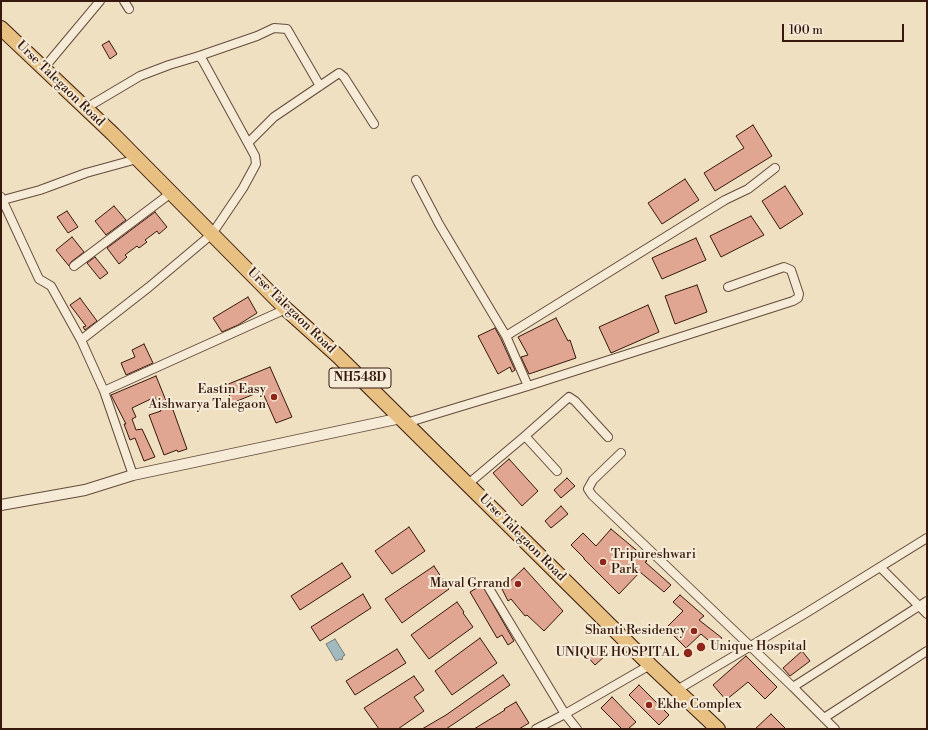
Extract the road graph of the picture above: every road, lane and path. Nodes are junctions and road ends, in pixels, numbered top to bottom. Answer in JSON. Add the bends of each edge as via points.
{"nodes":[{"id":1,"x":100,"y":1,"type":"edge"},
{"id":2,"x":124,"y":1,"type":"edge"},
{"id":3,"x":129,"y":9,"type":"dead end"},
{"id":4,"x":1,"y":28,"type":"edge"},
{"id":5,"x":199,"y":56,"type":"junction"},
{"id":6,"x":44,"y":68,"type":"junction"},
{"id":7,"x":320,"y":86,"type":"junction"},
{"id":8,"x":86,"y":108,"type":"junction"},
{"id":9,"x":374,"y":124,"type":"dead end"},
{"id":10,"x":248,"y":143,"type":"junction"},
{"id":11,"x":137,"y":159,"type":"junction"},
{"id":12,"x":775,"y":168,"type":"dead end"},
{"id":13,"x":416,"y":180,"type":"dead end"},
{"id":14,"x":171,"y":193,"type":"junction"},
{"id":15,"x":2,"y":201,"type":"edge"},
{"id":16,"x":212,"y":234,"type":"junction"},
{"id":17,"x":74,"y":266,"type":"dead end"},
{"id":18,"x":728,"y":287,"type":"dead end"},
{"id":19,"x":286,"y":309,"type":"junction"},
{"id":20,"x":506,"y":336,"type":"junction"},
{"id":21,"x":82,"y":340,"type":"junction"},
{"id":22,"x":528,"y":386,"type":"junction"},
{"id":23,"x":104,"y":391,"type":"junction"},
{"id":24,"x":404,"y":421,"type":"junction"},
{"id":25,"x":525,"y":436,"type":"junction"},
{"id":26,"x":608,"y":437,"type":"dead end"},
{"id":27,"x":621,"y":453,"type":"dead end"},
{"id":28,"x":557,"y":471,"type":"dead end"},
{"id":29,"x":133,"y":475,"type":"junction"},
{"id":30,"x":468,"y":484,"type":"junction"},
{"id":31,"x":1,"y":505,"type":"edge"},
{"id":32,"x":927,"y":538,"type":"edge"},
{"id":33,"x":880,"y":567,"type":"junction"},
{"id":34,"x":486,"y":585,"type":"dead end"},
{"id":35,"x":927,"y":601,"type":"edge"},
{"id":36,"x":919,"y":606,"type":"junction"},
{"id":37,"x":927,"y":614,"type":"edge"},
{"id":38,"x":750,"y":647,"type":"junction"},
{"id":39,"x":927,"y":651,"type":"edge"},
{"id":40,"x":650,"y":665,"type":"junction"},
{"id":41,"x":793,"y":687,"type":"junction"},
{"id":42,"x":677,"y":690,"type":"junction"},
{"id":43,"x":566,"y":714,"type":"junction"},
{"id":44,"x":824,"y":718,"type":"junction"},
{"id":45,"x":536,"y":729,"type":"edge"},
{"id":46,"x":577,"y":729,"type":"edge"},
{"id":47,"x":718,"y":729,"type":"edge"},
{"id":48,"x":835,"y":729,"type":"edge"}],
"edges":[{"from":1,"to":6,"type":"street"},
{"from":2,"to":3,"type":"street"},
{"from":4,"to":6,"type":"highway","name":"Urse Talegaon Road","number":"NH548D"},
{"from":5,"to":7,"type":"street","via":[[274,28],[284,28],[287,29]]},
{"from":5,"to":8,"type":"street","via":[[140,76]]},
{"from":5,"to":10,"type":"street"},
{"from":6,"to":8,"type":"highway","name":"Urse Talegaon Road","number":"NH548D"},
{"from":7,"to":9,"type":"street","via":[[339,73]]},
{"from":7,"to":10,"type":"street","via":[[274,117]]},
{"from":8,"to":11,"type":"highway","name":"Urse Talegaon Road","number":"NH548D"},
{"from":10,"to":16,"type":"street","via":[[256,164]]},
{"from":11,"to":14,"type":"highway","name":"Urse Talegaon Road","number":"NH548D"},
{"from":11,"to":15,"type":"street"},
{"from":12,"to":20,"type":"street","via":[[748,188]]},
{"from":13,"to":20,"type":"street","via":[[439,224]]},
{"from":14,"to":16,"type":"highway","name":"Urse Talegaon Road","number":"NH548D"},
{"from":14,"to":17,"type":"street"},
{"from":15,"to":21,"type":"street","via":[[39,279],[51,286]]},
{"from":16,"to":19,"type":"highway","name":"Urse Talegaon Road","number":"NH548D"},
{"from":16,"to":21,"type":"street"},
{"from":18,"to":22,"type":"street","via":[[784,267],[791,270],[799,294],[793,301]]},
{"from":19,"to":23,"type":"street"},
{"from":19,"to":24,"type":"highway","name":"Urse Talegaon Road","number":"NH548D"},
{"from":20,"to":22,"type":"street"},
{"from":21,"to":23,"type":"street"},
{"from":22,"to":24,"type":"street"},
{"from":23,"to":29,"type":"street"},
{"from":24,"to":29,"type":"street"},
{"from":24,"to":30,"type":"highway","name":"Urse Talegaon Road","number":"NH548D"},
{"from":25,"to":26,"type":"street","via":[[569,397]]},
{"from":25,"to":28,"type":"street"},
{"from":25,"to":30,"type":"street"},
{"from":27,"to":38,"type":"street","via":[[593,480],[588,490]]},
{"from":29,"to":31,"type":"street","via":[[85,490]]},
{"from":30,"to":40,"type":"highway","name":"Urse Talegaon Road","number":"NH548D"},
{"from":32,"to":33,"type":"street"},
{"from":33,"to":36,"type":"street"},
{"from":33,"to":38,"type":"street"},
{"from":34,"to":43,"type":"street"},
{"from":35,"to":36,"type":"street"},
{"from":36,"to":37,"type":"street"},
{"from":36,"to":41,"type":"street"},
{"from":38,"to":41,"type":"street"},
{"from":38,"to":42,"type":"street"},
{"from":39,"to":44,"type":"street"},
{"from":40,"to":42,"type":"highway","name":"Urse Talegaon Road","number":"NH548D"},
{"from":40,"to":43,"type":"street"},
{"from":41,"to":44,"type":"street"},
{"from":42,"to":47,"type":"highway","name":"Urse Talegaon Road","number":"NH548D"},
{"from":43,"to":45,"type":"street"},
{"from":43,"to":46,"type":"street"},
{"from":44,"to":48,"type":"street"}]}
